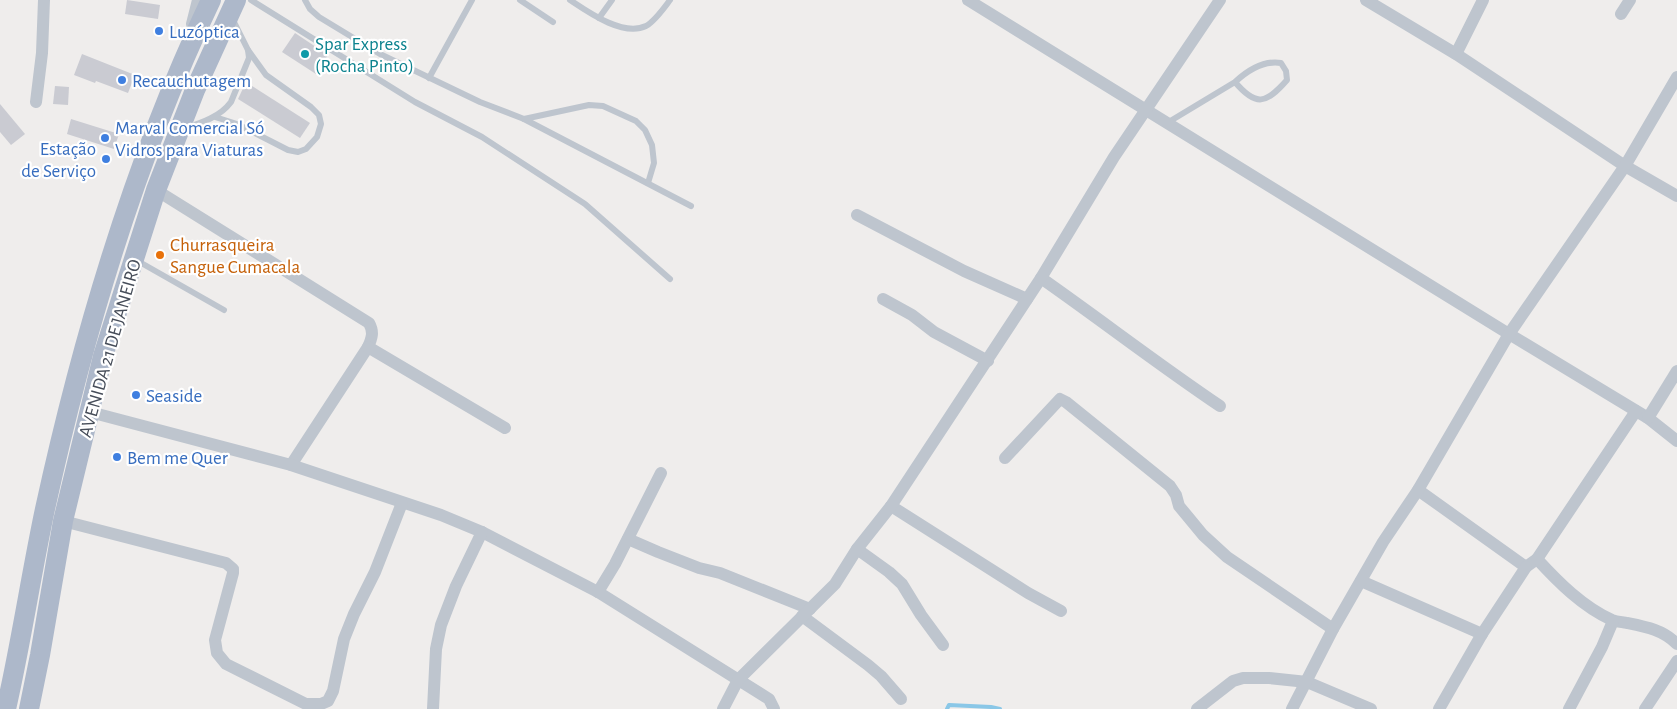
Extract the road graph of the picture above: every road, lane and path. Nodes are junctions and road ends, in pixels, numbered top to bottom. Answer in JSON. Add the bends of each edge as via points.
{"nodes":[{"id":1,"x":44,"y":0,"type":"edge"},
{"id":2,"x":198,"y":0,"type":"edge"},
{"id":3,"x":211,"y":0,"type":"edge"},
{"id":4,"x":251,"y":0,"type":"edge"},
{"id":5,"x":305,"y":0,"type":"edge"},
{"id":6,"x":472,"y":0,"type":"edge"},
{"id":7,"x":520,"y":0,"type":"edge"},
{"id":8,"x":570,"y":0,"type":"edge"},
{"id":9,"x":612,"y":0,"type":"edge"},
{"id":10,"x":670,"y":0,"type":"edge"},
{"id":11,"x":968,"y":0,"type":"edge"},
{"id":12,"x":1220,"y":0,"type":"edge"},
{"id":13,"x":1366,"y":0,"type":"edge"},
{"id":14,"x":1483,"y":0,"type":"edge"},
{"id":15,"x":1630,"y":0,"type":"edge"},
{"id":16,"x":233,"y":7,"type":"edge"},
{"id":17,"x":1621,"y":14,"type":"dead end"},
{"id":18,"x":598,"y":18,"type":"junction"},
{"id":19,"x":553,"y":22,"type":"dead end"},
{"id":20,"x":248,"y":50,"type":"junction"},
{"id":21,"x":1456,"y":54,"type":"junction"},
{"id":22,"x":184,"y":56,"type":"junction"},
{"id":23,"x":1677,"y":77,"type":"edge"},
{"id":24,"x":429,"y":78,"type":"junction"},
{"id":25,"x":1235,"y":82,"type":"junction"},
{"id":26,"x":36,"y":102,"type":"dead end"},
{"id":27,"x":1146,"y":110,"type":"junction"},
{"id":28,"x":215,"y":117,"type":"junction"},
{"id":29,"x":524,"y":120,"type":"junction"},
{"id":30,"x":1167,"y":123,"type":"junction"},
{"id":31,"x":180,"y":130,"type":"junction"},
{"id":32,"x":1625,"y":166,"type":"junction"},
{"id":33,"x":648,"y":183,"type":"junction"},
{"id":34,"x":156,"y":190,"type":"junction"},
{"id":35,"x":1677,"y":196,"type":"edge"},
{"id":36,"x":691,"y":206,"type":"dead end"},
{"id":37,"x":857,"y":215,"type":"dead end"},
{"id":38,"x":134,"y":258,"type":"junction"},
{"id":39,"x":1041,"y":278,"type":"junction"},
{"id":40,"x":670,"y":279,"type":"dead end"},
{"id":41,"x":883,"y":299,"type":"dead end"},
{"id":42,"x":1027,"y":299,"type":"junction"},
{"id":43,"x":224,"y":310,"type":"dead end"},
{"id":44,"x":1509,"y":334,"type":"junction"},
{"id":45,"x":368,"y":347,"type":"junction"},
{"id":46,"x":988,"y":361,"type":"junction"},
{"id":47,"x":1677,"y":371,"type":"edge"},
{"id":48,"x":1220,"y":406,"type":"dead end"},
{"id":49,"x":1636,"y":411,"type":"junction"},
{"id":50,"x":90,"y":412,"type":"junction"},
{"id":51,"x":1648,"y":418,"type":"junction"},
{"id":52,"x":505,"y":428,"type":"dead end"},
{"id":53,"x":1677,"y":441,"type":"edge"},
{"id":54,"x":1004,"y":458,"type":"dead end"},
{"id":55,"x":291,"y":465,"type":"junction"},
{"id":56,"x":661,"y":473,"type":"dead end"},
{"id":57,"x":1418,"y":490,"type":"junction"},
{"id":58,"x":402,"y":503,"type":"junction"},
{"id":59,"x":891,"y":506,"type":"junction"},
{"id":60,"x":64,"y":521,"type":"junction"},
{"id":61,"x":482,"y":532,"type":"junction"},
{"id":62,"x":628,"y":539,"type":"junction"},
{"id":63,"x":857,"y":550,"type":"junction"},
{"id":64,"x":1536,"y":559,"type":"junction"},
{"id":65,"x":1526,"y":567,"type":"junction"},
{"id":66,"x":1361,"y":581,"type":"junction"},
{"id":67,"x":598,"y":592,"type":"junction"},
{"id":68,"x":1061,"y":611,"type":"dead end"},
{"id":69,"x":806,"y":612,"type":"junction"},
{"id":70,"x":1613,"y":621,"type":"junction"},
{"id":71,"x":1333,"y":629,"type":"junction"},
{"id":72,"x":1482,"y":634,"type":"junction"},
{"id":73,"x":1677,"y":644,"type":"edge"},
{"id":74,"x":943,"y":645,"type":"dead end"},
{"id":75,"x":1677,"y":661,"type":"edge"},
{"id":76,"x":738,"y":680,"type":"junction"},
{"id":77,"x":1307,"y":682,"type":"junction"},
{"id":78,"x":901,"y":699,"type":"dead end"},
{"id":79,"x":6,"y":709,"type":"edge"},
{"id":80,"x":29,"y":709,"type":"edge"},
{"id":81,"x":433,"y":709,"type":"edge"},
{"id":82,"x":723,"y":709,"type":"edge"},
{"id":83,"x":774,"y":709,"type":"edge"},
{"id":84,"x":1197,"y":709,"type":"edge"},
{"id":85,"x":1292,"y":709,"type":"edge"},
{"id":86,"x":1371,"y":709,"type":"edge"},
{"id":87,"x":1440,"y":709,"type":"edge"},
{"id":88,"x":1569,"y":709,"type":"edge"},
{"id":89,"x":1645,"y":709,"type":"edge"}],
"edges":[{"from":1,"to":26,"type":"street"},
{"from":2,"to":22,"type":"street"},
{"from":3,"to":22,"type":"main road","name":"AVENIDA 21 DE JANEIRO"},
{"from":4,"to":40,"type":"lane","via":[[415,102],[476,134],[585,204]]},
{"from":5,"to":24,"type":"lane","via":[[310,9],[329,24]]},
{"from":6,"to":24,"type":"lane"},
{"from":7,"to":19,"type":"lane"},
{"from":8,"to":18,"type":"lane"},
{"from":9,"to":18,"type":"lane"},
{"from":10,"to":18,"type":"lane","via":[[646,26],[625,28]]},
{"from":11,"to":27,"type":"street"},
{"from":12,"to":27,"type":"street"},
{"from":13,"to":21,"type":"street"},
{"from":14,"to":21,"type":"street"},
{"from":15,"to":17,"type":"street"},
{"from":16,"to":20,"type":"lane"},
{"from":16,"to":31,"type":"main road","name":"AVENIDA 21 DE JANEIRO"},
{"from":20,"to":28,"type":"lane","via":[[249,58],[231,102]]},
{"from":20,"to":28,"type":"lane","via":[[266,75],[319,114],[321,124],[317,137],[306,149],[298,152]]},
{"from":21,"to":32,"type":"street"},
{"from":22,"to":79,"type":"main road","name":"AVENIDA 21 DE JANEIRO","via":[[132,195],[84,349],[45,507]]},
{"from":23,"to":32,"type":"street"},
{"from":24,"to":29,"type":"lane"},
{"from":25,"to":25,"type":"lane","via":[[1244,74],[1271,62],[1281,63],[1286,71],[1287,80],[1279,89],[1258,100],[1250,98]]},
{"from":25,"to":30,"type":"lane"},
{"from":27,"to":30,"type":"street"},
{"from":27,"to":39,"type":"street"},
{"from":28,"to":31,"type":"lane"},
{"from":29,"to":33,"type":"lane"},
{"from":29,"to":33,"type":"lane","via":[[588,105],[603,106],[636,121],[652,145],[654,163]]},
{"from":30,"to":44,"type":"street"},
{"from":31,"to":34,"type":"main road","name":"AVENIDA 21 DE JANEIRO"},
{"from":32,"to":35,"type":"street"},
{"from":32,"to":44,"type":"street"},
{"from":33,"to":36,"type":"lane"},
{"from":34,"to":38,"type":"main road","name":"AVENIDA 21 DE JANEIRO"},
{"from":34,"to":45,"type":"street","via":[[369,323],[373,334]]},
{"from":37,"to":42,"type":"street","via":[[964,271]]},
{"from":38,"to":43,"type":"lane"},
{"from":38,"to":50,"type":"main road","name":"AVENIDA 21 DE JANEIRO","via":[[103,356]]},
{"from":39,"to":42,"type":"street"},
{"from":39,"to":48,"type":"street"},
{"from":41,"to":46,"type":"street"},
{"from":42,"to":46,"type":"street"},
{"from":44,"to":49,"type":"street"},
{"from":44,"to":57,"type":"street"},
{"from":45,"to":52,"type":"street"},
{"from":45,"to":55,"type":"street"},
{"from":46,"to":59,"type":"street"},
{"from":47,"to":51,"type":"street"},
{"from":49,"to":51,"type":"street"},
{"from":49,"to":64,"type":"street"},
{"from":50,"to":55,"type":"street"},
{"from":50,"to":60,"type":"main road","name":"AVENIDA 21 DE JANEIRO"},
{"from":51,"to":53,"type":"street"},
{"from":54,"to":71,"type":"street","via":[[1060,399],[1066,402],[1170,486],[1179,506],[1227,557]]},
{"from":55,"to":58,"type":"street"},
{"from":56,"to":62,"type":"street"},
{"from":57,"to":65,"type":"street"},
{"from":57,"to":66,"type":"street"},
{"from":58,"to":60,"type":"street","via":[[344,639],[333,691],[328,701],[321,704],[306,704],[226,664],[217,653],[215,640],[233,573],[226,563]]},
{"from":58,"to":61,"type":"street"},
{"from":59,"to":63,"type":"street"},
{"from":59,"to":68,"type":"street"},
{"from":60,"to":80,"type":"main road","name":"AVENIDA 21 DE JANEIRO"},
{"from":61,"to":67,"type":"street"},
{"from":61,"to":81,"type":"street","via":[[441,625],[436,649]]},
{"from":62,"to":67,"type":"street"},
{"from":62,"to":69,"type":"street","via":[[749,584]]},
{"from":63,"to":69,"type":"street","via":[[835,584]]},
{"from":63,"to":74,"type":"street","via":[[902,584]]},
{"from":64,"to":65,"type":"street"},
{"from":64,"to":70,"type":"street","via":[[1563,586]]},
{"from":65,"to":72,"type":"street"},
{"from":66,"to":71,"type":"street"},
{"from":66,"to":72,"type":"street"},
{"from":67,"to":76,"type":"street"},
{"from":69,"to":76,"type":"street"},
{"from":69,"to":78,"type":"street","via":[[881,676]]},
{"from":70,"to":73,"type":"street","via":[[1668,635]]},
{"from":70,"to":88,"type":"street"},
{"from":71,"to":77,"type":"street"},
{"from":72,"to":87,"type":"street"},
{"from":75,"to":89,"type":"street"},
{"from":76,"to":82,"type":"street"},
{"from":76,"to":83,"type":"street","via":[[769,699]]},
{"from":77,"to":84,"type":"street","via":[[1242,678],[1233,681]]},
{"from":77,"to":85,"type":"street"},
{"from":77,"to":86,"type":"street"}]}
